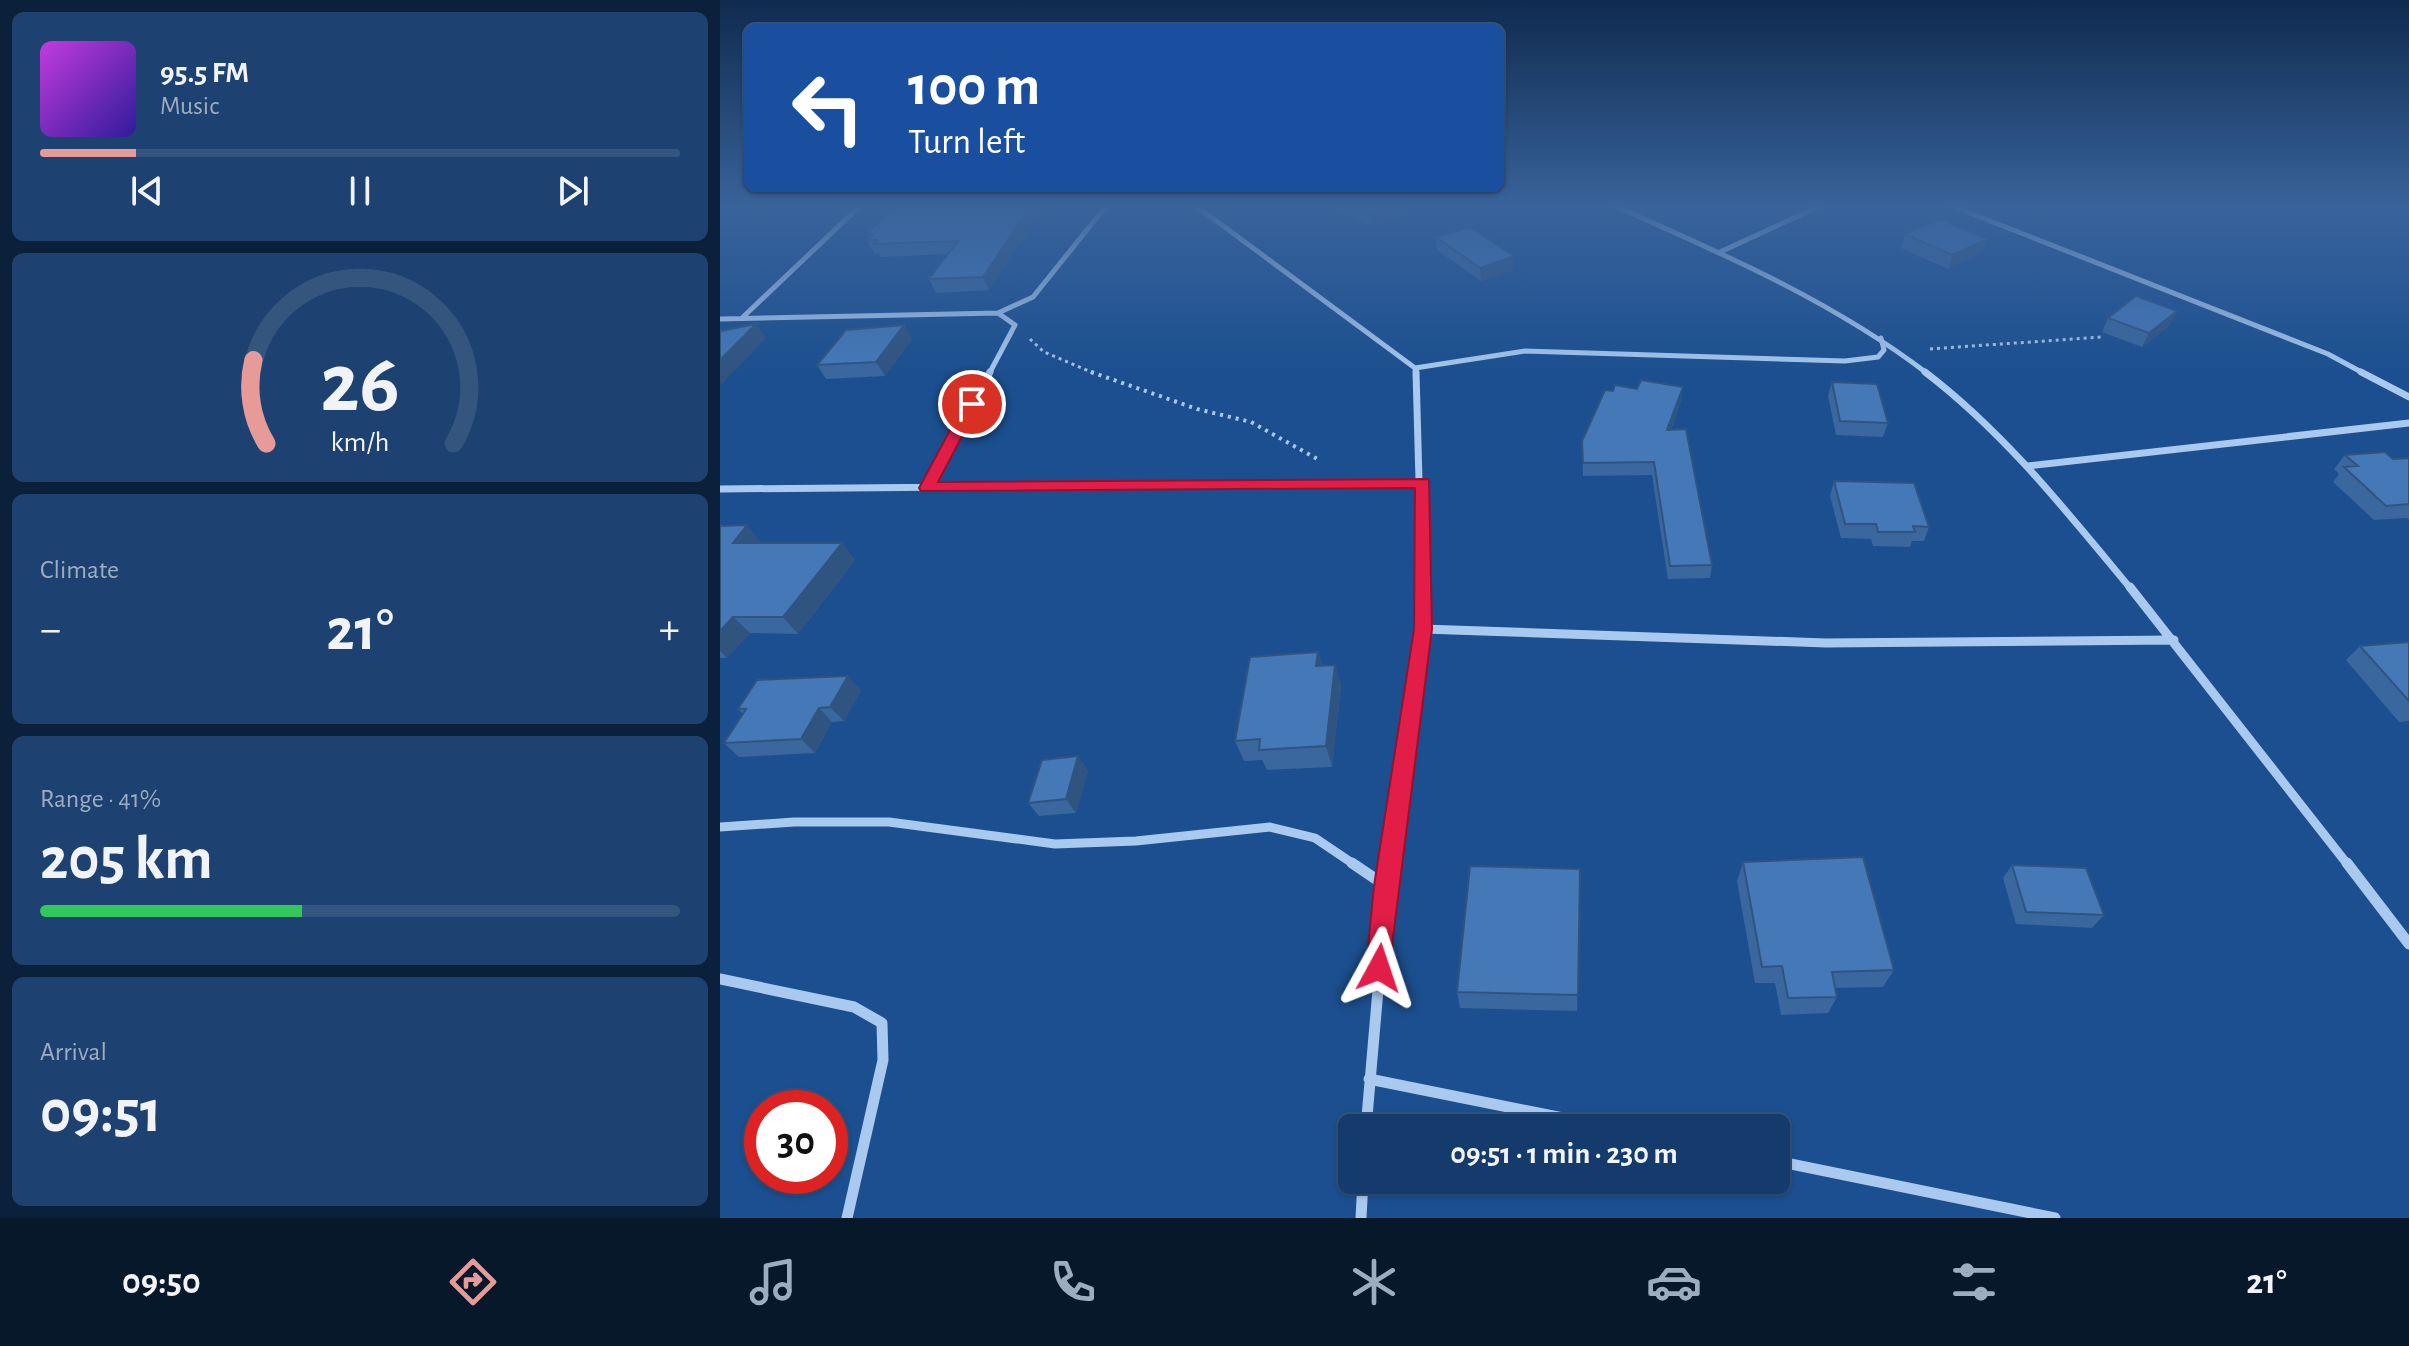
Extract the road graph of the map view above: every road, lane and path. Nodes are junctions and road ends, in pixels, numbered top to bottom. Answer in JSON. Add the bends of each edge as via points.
{"nodes":[{"id":1,"x":801,"y":262,"type":"edge"},
{"id":2,"x":1061,"y":262,"type":"edge"},
{"id":3,"x":1272,"y":262,"type":"edge"},
{"id":4,"x":1738,"y":262,"type":"edge"},
{"id":5,"x":2094,"y":262,"type":"edge"},
{"id":6,"x":998,"y":313,"type":"junction"},
{"id":7,"x":742,"y":318,"type":"junction"},
{"id":8,"x":720,"y":319,"type":"edge"},
{"id":9,"x":1015,"y":325,"type":"junction"},
{"id":10,"x":2101,"y":337,"type":"dead end"},
{"id":11,"x":1881,"y":338,"type":"junction"},
{"id":12,"x":1901,"y":351,"type":"junction"},
{"id":13,"x":1415,"y":368,"type":"junction"},
{"id":14,"x":2409,"y":397,"type":"edge"},
{"id":15,"x":2409,"y":423,"type":"edge"},
{"id":16,"x":2028,"y":466,"type":"junction"},
{"id":17,"x":1423,"y":483,"type":"junction"},
{"id":18,"x":1360,"y":484,"type":"junction"},
{"id":19,"x":927,"y":488,"type":"junction"},
{"id":20,"x":720,"y":489,"type":"edge"},
{"id":21,"x":1423,"y":629,"type":"junction"},
{"id":22,"x":2174,"y":640,"type":"junction"},
{"id":23,"x":720,"y":827,"type":"edge"},
{"id":24,"x":1386,"y":886,"type":"junction"},
{"id":25,"x":2409,"y":944,"type":"edge"},
{"id":26,"x":720,"y":979,"type":"edge"},
{"id":27,"x":1369,"y":1079,"type":"junction"},
{"id":28,"x":1367,"y":1114,"type":"edge"},
{"id":29,"x":1543,"y":1114,"type":"edge"},
{"id":30,"x":1790,"y":1164,"type":"edge"},
{"id":31,"x":1362,"y":1194,"type":"edge"},
{"id":32,"x":847,"y":1218,"type":"edge"},
{"id":33,"x":1361,"y":1218,"type":"edge"},
{"id":34,"x":2055,"y":1218,"type":"edge"}],
"edges":[{"from":1,"to":7,"type":"street"},
{"from":2,"to":6,"type":"street","via":[[1033,297]]},
{"from":3,"to":13,"type":"street"},
{"from":4,"to":11,"type":"street"},
{"from":5,"to":14,"type":"street","via":[[2328,354]]},
{"from":6,"to":7,"type":"street"},
{"from":6,"to":9,"type":"street"},
{"from":7,"to":8,"type":"street"},
{"from":9,"to":18,"type":"path","via":[[1044,352],[1197,409],[1251,422]]},
{"from":9,"to":19,"type":"street"},
{"from":10,"to":12,"type":"path"},
{"from":11,"to":12,"type":"street"},
{"from":11,"to":13,"type":"street","via":[[1884,350],[1878,357],[1845,361],[1525,351]]},
{"from":12,"to":16,"type":"street","via":[[1967,404]]},
{"from":13,"to":17,"type":"street"},
{"from":15,"to":16,"type":"street"},
{"from":16,"to":22,"type":"street"},
{"from":17,"to":18,"type":"street"},
{"from":17,"to":21,"type":"street"},
{"from":18,"to":19,"type":"street"},
{"from":19,"to":20,"type":"street"},
{"from":21,"to":22,"type":"street","via":[[1826,643]]},
{"from":21,"to":24,"type":"street"},
{"from":22,"to":25,"type":"street"},
{"from":23,"to":24,"type":"street","via":[[889,822],[1055,844],[1270,827],[1315,838]]},
{"from":24,"to":27,"type":"street"},
{"from":26,"to":32,"type":"street","via":[[854,1007],[882,1023],[883,1060]]},
{"from":27,"to":28,"type":"street"},
{"from":27,"to":29,"type":"street"},
{"from":30,"to":34,"type":"street"},
{"from":31,"to":33,"type":"street"}]}
